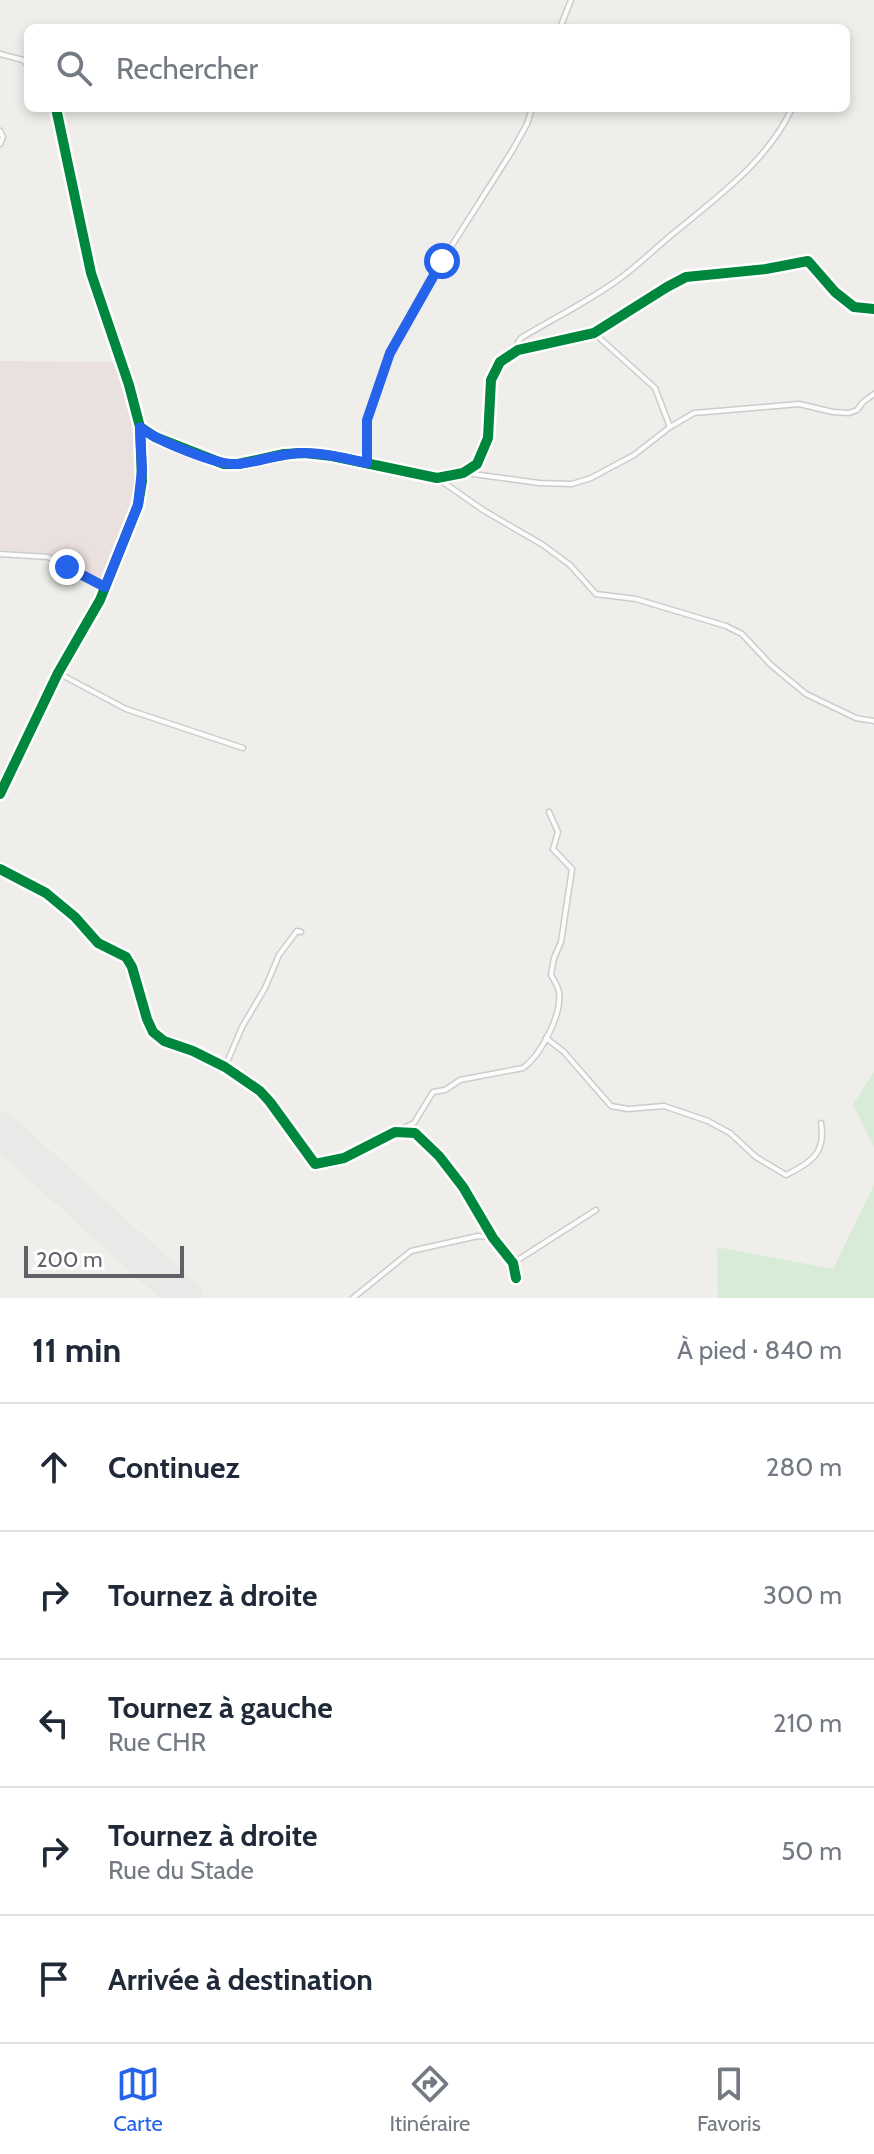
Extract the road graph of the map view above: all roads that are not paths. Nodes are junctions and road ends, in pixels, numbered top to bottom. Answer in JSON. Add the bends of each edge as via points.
{"nodes":[{"id":1,"x":571,"y":0,"type":"edge"},
{"id":2,"x":562,"y":24,"type":"edge"},
{"id":3,"x":0,"y":54,"type":"edge"},
{"id":4,"x":24,"y":61,"type":"edge"},
{"id":5,"x":57,"y":112,"type":"edge"},
{"id":6,"x":531,"y":112,"type":"edge"},
{"id":7,"x":790,"y":112,"type":"edge"},
{"id":8,"x":0,"y":131,"type":"edge"},
{"id":9,"x":0,"y":144,"type":"edge"},
{"id":10,"x":874,"y":309,"type":"edge"},
{"id":11,"x":594,"y":333,"type":"junction"},
{"id":12,"x":518,"y":350,"type":"junction"},
{"id":13,"x":874,"y":394,"type":"edge"},
{"id":14,"x":140,"y":427,"type":"junction"},
{"id":15,"x":670,"y":427,"type":"junction"},
{"id":16,"x":367,"y":463,"type":"junction"},
{"id":17,"x":463,"y":473,"type":"junction"},
{"id":18,"x":437,"y":478,"type":"junction"},
{"id":19,"x":0,"y":554,"type":"edge"},
{"id":20,"x":105,"y":587,"type":"junction"},
{"id":21,"x":58,"y":673,"type":"junction"},
{"id":22,"x":874,"y":721,"type":"edge"},
{"id":23,"x":243,"y":748,"type":"dead end"},
{"id":24,"x":0,"y":794,"type":"edge"},
{"id":25,"x":549,"y":812,"type":"dead end"},
{"id":26,"x":0,"y":869,"type":"edge"},
{"id":27,"x":301,"y":932,"type":"dead end"},
{"id":28,"x":546,"y":1038,"type":"junction"},
{"id":29,"x":225,"y":1067,"type":"junction"},
{"id":30,"x":821,"y":1123,"type":"dead end"},
{"id":31,"x":395,"y":1132,"type":"junction"},
{"id":32,"x":596,"y":1210,"type":"dead end"},
{"id":33,"x":487,"y":1226,"type":"junction"},
{"id":34,"x":478,"y":1236,"type":"junction"},
{"id":35,"x":493,"y":1238,"type":"junction"},
{"id":36,"x":513,"y":1263,"type":"junction"},
{"id":37,"x":516,"y":1278,"type":"dead end"},
{"id":38,"x":353,"y":1298,"type":"edge"}],
"edges":[{"from":1,"to":2,"type":"street"},
{"from":3,"to":4,"type":"street"},
{"from":5,"to":14,"type":"street","via":[[91,273]]},
{"from":6,"to":16,"type":"street","via":[[390,353],[367,420]]},
{"from":7,"to":12,"type":"street","via":[[753,163],[707,206],[613,284],[521,338]]},
{"from":8,"to":9,"type":"street"},
{"from":10,"to":11,"type":"street","via":[[854,307],[808,261],[686,277]]},
{"from":11,"to":12,"type":"street"},
{"from":11,"to":15,"type":"street","via":[[655,388]]},
{"from":12,"to":17,"type":"street","via":[[500,362],[491,380],[488,438],[477,464]]},
{"from":13,"to":15,"type":"street","via":[[849,413],[799,404],[694,413]]},
{"from":14,"to":16,"type":"street","via":[[224,464],[305,453]]},
{"from":14,"to":20,"type":"street","via":[[138,505]]},
{"from":15,"to":17,"type":"street","via":[[634,455],[582,482],[548,484]]},
{"from":16,"to":18,"type":"street"},
{"from":17,"to":18,"type":"street"},
{"from":18,"to":22,"type":"street","via":[[543,545],[596,594],[636,599],[726,626],[742,634],[806,694]]},
{"from":19,"to":20,"type":"street","via":[[48,557]]},
{"from":20,"to":21,"type":"street"},
{"from":21,"to":23,"type":"street","via":[[126,709]]},
{"from":21,"to":24,"type":"street"},
{"from":25,"to":28,"type":"street","via":[[558,832],[553,849],[572,869],[551,975],[559,989],[559,1009]]},
{"from":26,"to":29,"type":"street","via":[[46,893],[98,943],[126,957],[150,1027],[159,1038]]},
{"from":27,"to":29,"type":"street","via":[[279,955]]},
{"from":28,"to":30,"type":"street","via":[[611,1106],[664,1106],[708,1121],[786,1175],[820,1151]]},
{"from":28,"to":31,"type":"street","via":[[523,1068],[460,1080],[433,1092],[414,1123]]},
{"from":29,"to":31,"type":"street","via":[[260,1091],[315,1164],[344,1158]]},
{"from":31,"to":33,"type":"street","via":[[415,1133],[439,1156]]},
{"from":32,"to":36,"type":"street"},
{"from":33,"to":34,"type":"street"},
{"from":33,"to":35,"type":"street"},
{"from":34,"to":35,"type":"street"},
{"from":34,"to":38,"type":"street","via":[[411,1251]]},
{"from":35,"to":36,"type":"street"},
{"from":36,"to":37,"type":"street"}]}
